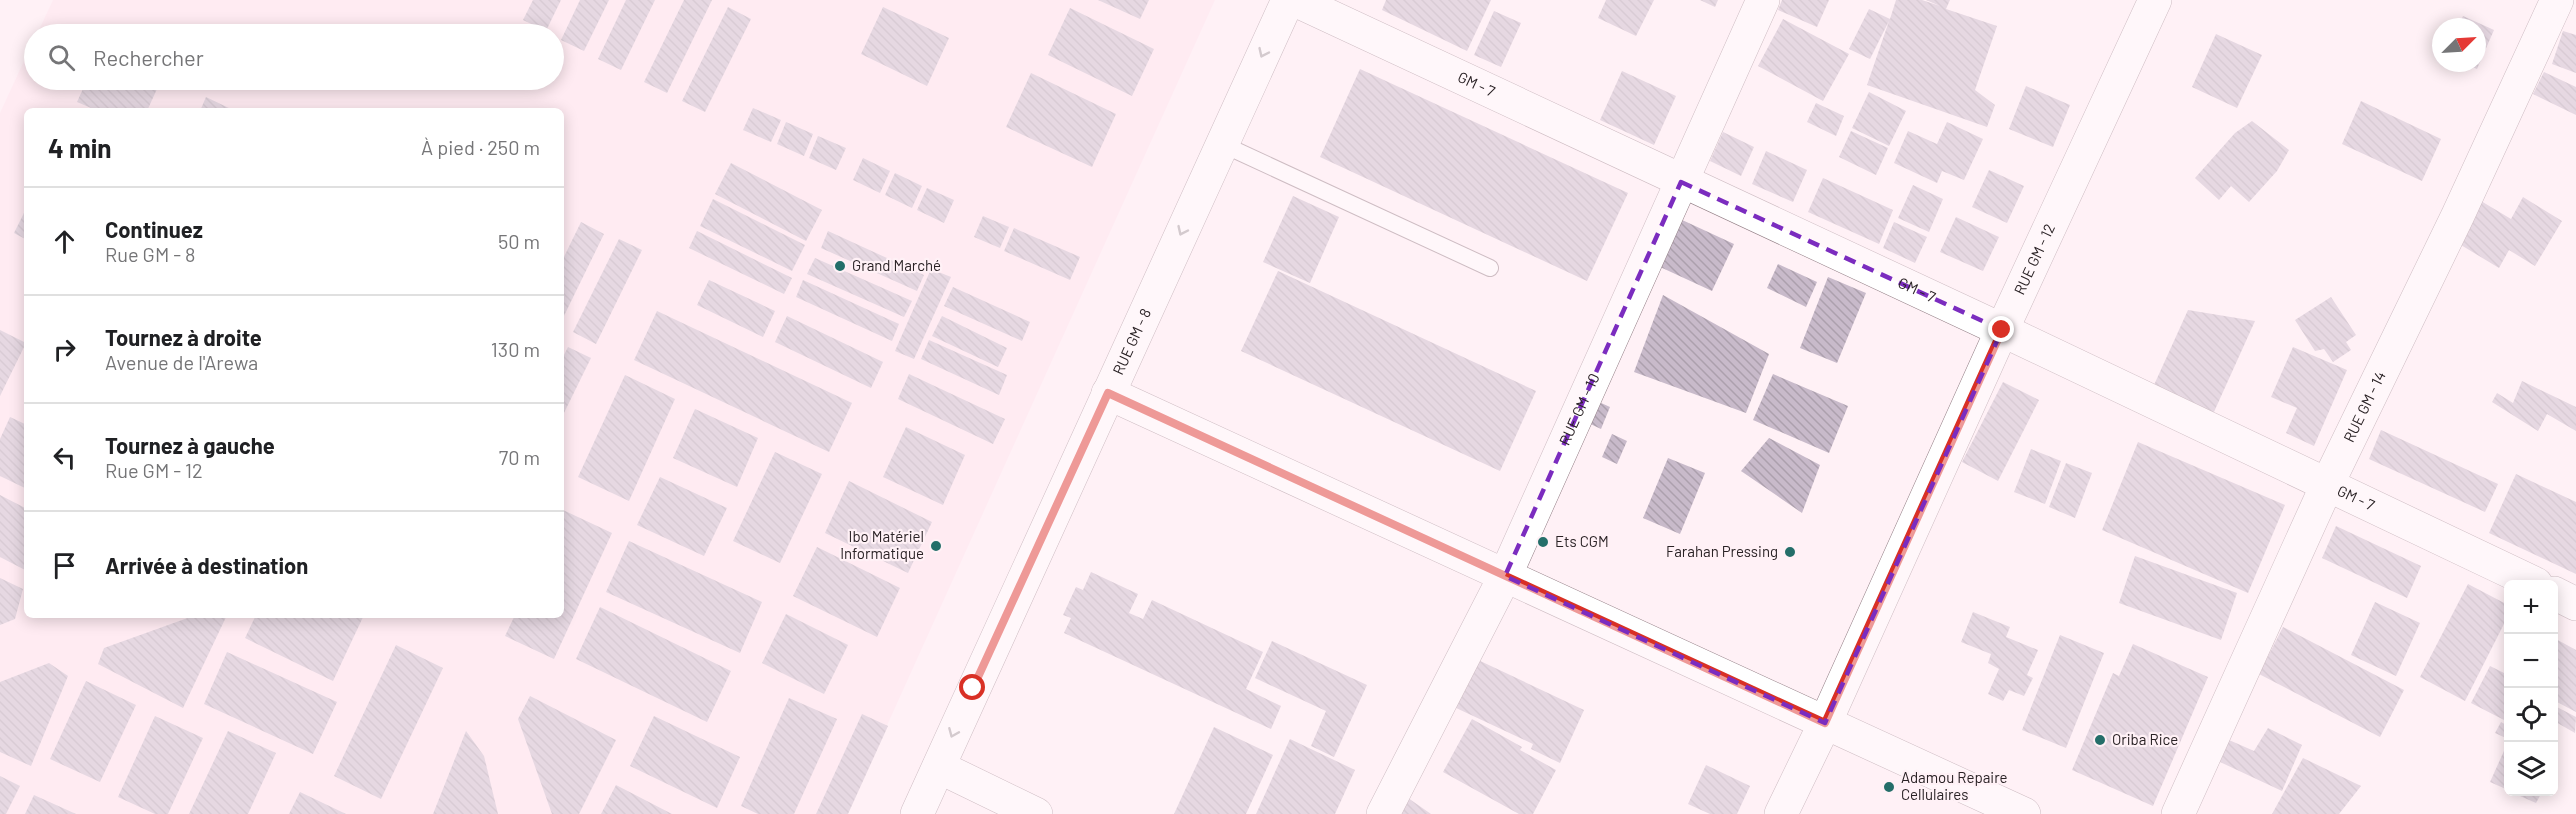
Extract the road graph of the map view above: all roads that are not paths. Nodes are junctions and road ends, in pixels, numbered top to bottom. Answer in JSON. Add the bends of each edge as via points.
{"nodes":[{"id":1,"x":1288,"y":0,"type":"edge"},
{"id":2,"x":1295,"y":0,"type":"edge"},
{"id":3,"x":1763,"y":0,"type":"edge"},
{"id":4,"x":2155,"y":0,"type":"edge"},
{"id":5,"x":2557,"y":0,"type":"edge"},
{"id":6,"x":1222,"y":144,"type":"junction"},
{"id":7,"x":1681,"y":182,"type":"junction"},
{"id":8,"x":1490,"y":268,"type":"dead end"},
{"id":9,"x":2002,"y":330,"type":"junction"},
{"id":10,"x":1108,"y":393,"type":"junction"},
{"id":11,"x":2327,"y":485,"type":"junction"},
{"id":12,"x":1505,"y":576,"type":"junction"},
{"id":13,"x":2526,"y":580,"type":"edge"},
{"id":14,"x":2558,"y":595,"type":"edge"},
{"id":15,"x":2576,"y":604,"type":"edge"},
{"id":16,"x":1825,"y":723,"type":"junction"},
{"id":17,"x":939,"y":767,"type":"junction"},
{"id":18,"x":917,"y":814,"type":"edge"},
{"id":19,"x":1036,"y":814,"type":"edge"},
{"id":20,"x":1383,"y":814,"type":"edge"},
{"id":21,"x":1782,"y":814,"type":"edge"},
{"id":22,"x":2024,"y":814,"type":"edge"},
{"id":23,"x":2178,"y":814,"type":"edge"}],
"edges":[{"from":1,"to":6,"type":"street","name":"RUE GM - 8","one_way":true},
{"from":2,"to":7,"type":"street","name":"GM - 7"},
{"from":3,"to":7,"type":"street","name":"RUE GM - 10"},
{"from":4,"to":9,"type":"street","name":"RUE GM - 12"},
{"from":5,"to":11,"type":"street","name":"RUE GM - 14"},
{"from":6,"to":8,"type":"lane"},
{"from":6,"to":10,"type":"street","name":"RUE GM - 8","one_way":true},
{"from":7,"to":9,"type":"street","name":"GM - 7"},
{"from":7,"to":12,"type":"street","name":"RUE GM - 10"},
{"from":9,"to":11,"type":"street","name":"GM - 7"},
{"from":9,"to":16,"type":"street","name":"RUE GM - 12"},
{"from":10,"to":12,"type":"street"},
{"from":10,"to":17,"type":"street","name":"RUE GM - 8","one_way":true},
{"from":11,"to":13,"type":"street","name":"GM - 7"},
{"from":11,"to":23,"type":"street","name":"RUE GM - 14"},
{"from":12,"to":16,"type":"street"},
{"from":12,"to":20,"type":"street","name":"RUE GM - 10"},
{"from":14,"to":15,"type":"street"},
{"from":16,"to":21,"type":"street","name":"RUE GM - 12"},
{"from":16,"to":22,"type":"street"},
{"from":17,"to":18,"type":"street","name":"RUE GM - 8"},
{"from":17,"to":19,"type":"street"}]}
